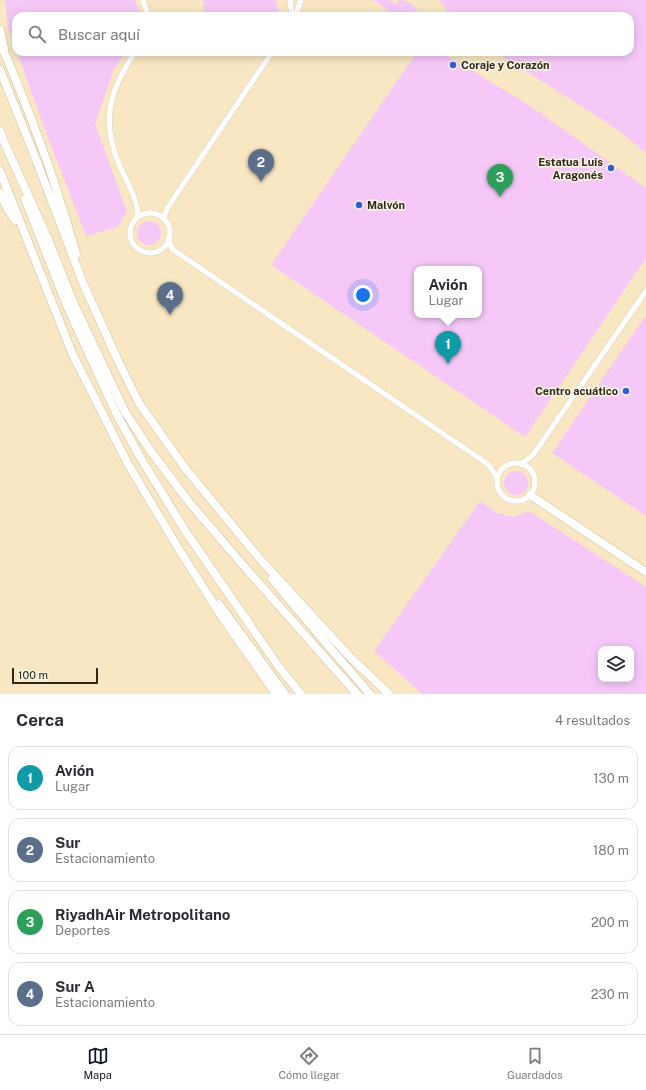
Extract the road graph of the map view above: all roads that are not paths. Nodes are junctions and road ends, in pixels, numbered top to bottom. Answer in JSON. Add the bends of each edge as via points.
{"nodes":[{"id":1,"x":143,"y":0,"type":"edge"},
{"id":2,"x":290,"y":0,"type":"edge"},
{"id":3,"x":301,"y":0,"type":"edge"},
{"id":4,"x":147,"y":12,"type":"edge"},
{"id":5,"x":292,"y":12,"type":"edge"},
{"id":6,"x":295,"y":12,"type":"edge"},
{"id":7,"x":0,"y":30,"type":"edge"},
{"id":8,"x":0,"y":42,"type":"edge"},
{"id":9,"x":132,"y":56,"type":"edge"},
{"id":10,"x":269,"y":56,"type":"edge"},
{"id":11,"x":7,"y":58,"type":"junction"},
{"id":12,"x":0,"y":70,"type":"edge"},
{"id":13,"x":0,"y":130,"type":"edge"},
{"id":14,"x":4,"y":142,"type":"junction"},
{"id":15,"x":0,"y":171,"type":"edge"},
{"id":16,"x":0,"y":193,"type":"edge"},
{"id":17,"x":168,"y":207,"type":"junction"},
{"id":18,"x":155,"y":214,"type":"junction"},
{"id":19,"x":138,"y":217,"type":"junction"},
{"id":20,"x":163,"y":218,"type":"junction"},
{"id":21,"x":24,"y":234,"type":"junction"},
{"id":22,"x":168,"y":240,"type":"junction"},
{"id":23,"x":160,"y":250,"type":"junction"},
{"id":24,"x":173,"y":250,"type":"junction"},
{"id":25,"x":83,"y":283,"type":"junction"},
{"id":26,"x":646,"y":291,"type":"edge"},
{"id":27,"x":533,"y":455,"type":"junction"},
{"id":28,"x":521,"y":464,"type":"junction"},
{"id":29,"x":489,"y":465,"type":"junction"},
{"id":30,"x":503,"y":468,"type":"junction"},
{"id":31,"x":530,"y":470,"type":"junction"},
{"id":32,"x":497,"y":478,"type":"junction"},
{"id":33,"x":530,"y":496,"type":"junction"},
{"id":34,"x":260,"y":559,"type":"junction"},
{"id":35,"x":646,"y":572,"type":"edge"},
{"id":36,"x":200,"y":580,"type":"junction"},
{"id":37,"x":354,"y":692,"type":"edge"},
{"id":38,"x":276,"y":694,"type":"edge"},
{"id":39,"x":285,"y":694,"type":"edge"},
{"id":40,"x":301,"y":694,"type":"edge"},
{"id":41,"x":370,"y":694,"type":"edge"},
{"id":42,"x":389,"y":694,"type":"edge"}],
"edges":[{"from":1,"to":4,"type":"street"},
{"from":2,"to":5,"type":"street"},
{"from":3,"to":6,"type":"street"},
{"from":7,"to":11,"type":"highway"},
{"from":8,"to":11,"type":"highway"},
{"from":9,"to":19,"type":"street","via":[[114,90],[109,125],[114,152],[135,201]]},
{"from":10,"to":17,"type":"street"},
{"from":11,"to":25,"type":"highway","via":[[58,196]]},
{"from":12,"to":25,"type":"highway"},
{"from":13,"to":14,"type":"highway"},
{"from":14,"to":37,"type":"highway","via":[[74,304],[125,412],[189,502]]},
{"from":14,"to":40,"type":"highway","via":[[67,306],[117,415],[186,532]]},
{"from":15,"to":21,"type":"highway"},
{"from":16,"to":21,"type":"highway"},
{"from":17,"to":18,"type":"street"},
{"from":17,"to":20,"type":"street"},
{"from":18,"to":19,"type":"street","via":[[149,213]]},
{"from":18,"to":20,"type":"street"},
{"from":19,"to":23,"type":"street","via":[[131,226],[133,244],[142,252]]},
{"from":20,"to":22,"type":"street","via":[[169,228]]},
{"from":21,"to":36,"type":"highway","via":[[72,353],[105,421],[128,464]]},
{"from":22,"to":23,"type":"street"},
{"from":22,"to":24,"type":"street"},
{"from":23,"to":24,"type":"street"},
{"from":24,"to":29,"type":"street"},
{"from":25,"to":34,"type":"highway","via":[[139,402],[185,468]]},
{"from":26,"to":27,"type":"street"},
{"from":27,"to":28,"type":"street"},
{"from":27,"to":31,"type":"street"},
{"from":28,"to":30,"type":"street","via":[[508,464]]},
{"from":28,"to":31,"type":"street"},
{"from":29,"to":30,"type":"street"},
{"from":29,"to":32,"type":"street"},
{"from":30,"to":32,"type":"street"},
{"from":31,"to":33,"type":"street","via":[[535,480]]},
{"from":32,"to":33,"type":"street","via":[[498,490],[507,500],[519,502]]},
{"from":33,"to":35,"type":"highway"},
{"from":34,"to":41,"type":"highway","via":[[273,581]]},
{"from":34,"to":42,"type":"highway","via":[[350,657]]},
{"from":36,"to":38,"type":"highway","via":[[222,617]]},
{"from":36,"to":39,"type":"highway"}]}
